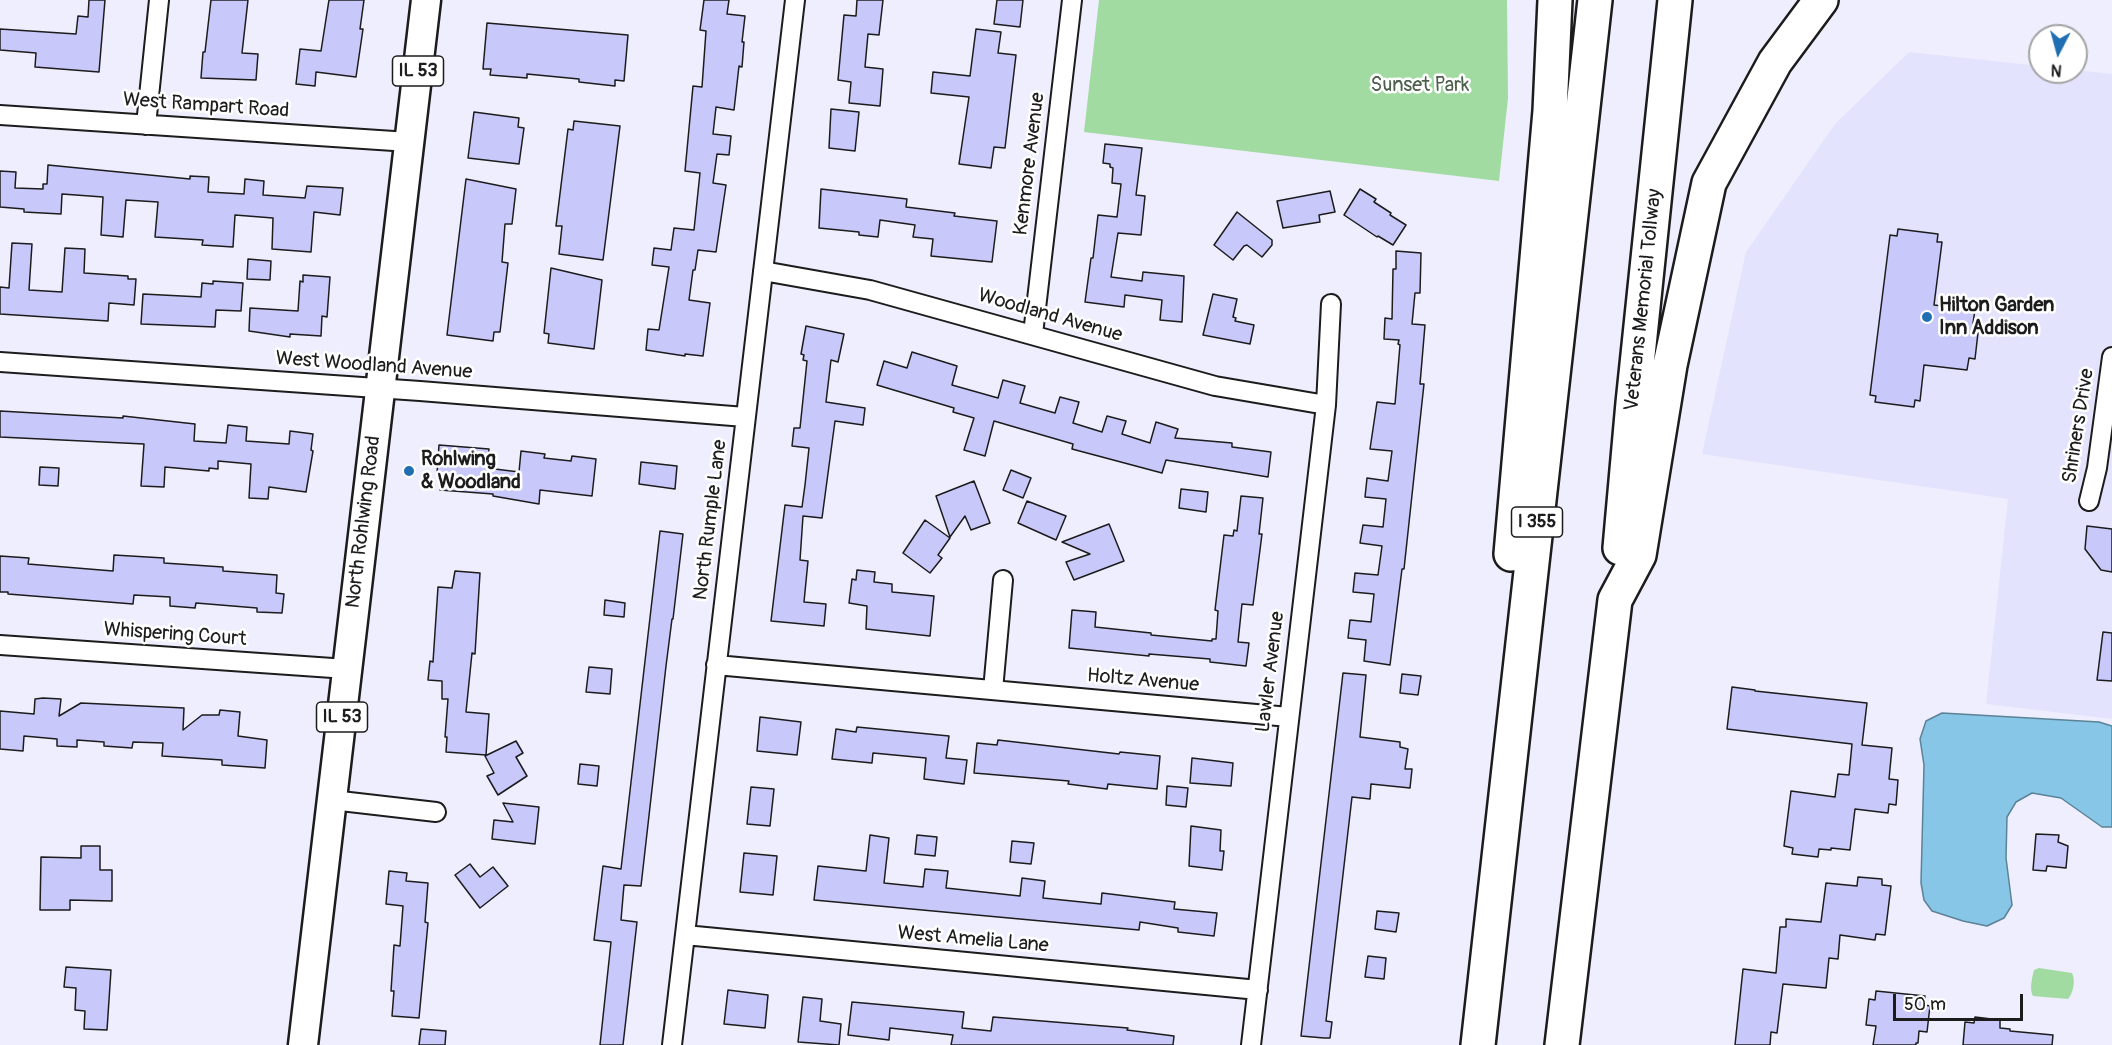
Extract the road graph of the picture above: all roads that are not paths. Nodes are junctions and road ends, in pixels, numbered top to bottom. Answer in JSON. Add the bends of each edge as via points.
{"nodes":[{"id":1,"x":159,"y":0,"type":"edge"},
{"id":2,"x":426,"y":0,"type":"edge"},
{"id":3,"x":795,"y":0,"type":"edge"},
{"id":4,"x":1072,"y":0,"type":"edge"},
{"id":5,"x":1556,"y":0,"type":"edge"},
{"id":6,"x":1595,"y":0,"type":"edge"},
{"id":7,"x":1675,"y":0,"type":"edge"},
{"id":8,"x":1821,"y":0,"type":"edge"},
{"id":9,"x":0,"y":115,"type":"edge"},
{"id":10,"x":146,"y":125,"type":"junction"},
{"id":11,"x":410,"y":142,"type":"junction"},
{"id":12,"x":763,"y":271,"type":"junction"},
{"id":13,"x":1331,"y":304,"type":"dead end"},
{"id":14,"x":1033,"y":334,"type":"junction"},
{"id":15,"x":2112,"y":357,"type":"edge"},
{"id":16,"x":0,"y":362,"type":"edge"},
{"id":17,"x":380,"y":388,"type":"junction"},
{"id":18,"x":1326,"y":405,"type":"junction"},
{"id":19,"x":745,"y":417,"type":"junction"},
{"id":20,"x":2089,"y":501,"type":"dead end"},
{"id":21,"x":1003,"y":580,"type":"dead end"},
{"id":22,"x":1615,"y":600,"type":"junction"},
{"id":23,"x":0,"y":645,"type":"edge"},
{"id":24,"x":716,"y":665,"type":"junction"},
{"id":25,"x":347,"y":669,"type":"junction"},
{"id":26,"x":993,"y":690,"type":"junction"},
{"id":27,"x":1289,"y":717,"type":"junction"},
{"id":28,"x":332,"y":800,"type":"junction"},
{"id":29,"x":436,"y":812,"type":"dead end"},
{"id":30,"x":685,"y":935,"type":"junction"},
{"id":31,"x":1258,"y":990,"type":"junction"},
{"id":32,"x":303,"y":1045,"type":"edge"},
{"id":33,"x":672,"y":1045,"type":"edge"},
{"id":34,"x":1251,"y":1045,"type":"edge"},
{"id":35,"x":1477,"y":1045,"type":"edge"},
{"id":36,"x":1562,"y":1045,"type":"edge"}],
"edges":[{"from":1,"to":10,"type":"street"},
{"from":2,"to":11,"type":"main road","name":"North Rohlwing Road","number":"IL 53"},
{"from":3,"to":12,"type":"street","name":"North Rumple Lane"},
{"from":4,"to":14,"type":"street","name":"Kenmore Avenue"},
{"from":5,"to":35,"type":"highway","via":[[1550,111],[1505,616],[1496,771],[1477,962]]},
{"from":6,"to":35,"type":"highway","number":"I 355"},
{"from":7,"to":22,"type":"highway","name":"Veterans Memorial Tollway"},
{"from":8,"to":22,"type":"highway","via":[[1775,62],[1709,183],[1670,365],[1639,555]]},
{"from":9,"to":10,"type":"street","name":"West Rampart Road"},
{"from":10,"to":11,"type":"street","name":"West Rampart Road"},
{"from":11,"to":17,"type":"main road","name":"North Rohlwing Road","number":"IL 53"},
{"from":12,"to":14,"type":"street","name":"Woodland Avenue","via":[[870,290]]},
{"from":12,"to":19,"type":"street","name":"North Rumple Lane"},
{"from":13,"to":18,"type":"street","name":"Lawler Avenue"},
{"from":14,"to":18,"type":"street","name":"Woodland Avenue","via":[[1215,386]]},
{"from":15,"to":20,"type":"street","name":"Shriners Drive"},
{"from":16,"to":17,"type":"street","name":"West Woodland Avenue"},
{"from":17,"to":19,"type":"street","name":"West Woodland Avenue"},
{"from":17,"to":25,"type":"main road","name":"North Rohlwing Road","number":"IL 53"},
{"from":18,"to":27,"type":"street","name":"Lawler Avenue"},
{"from":19,"to":24,"type":"street","name":"North Rumple Lane"},
{"from":21,"to":26,"type":"street"},
{"from":22,"to":36,"type":"highway","name":"Veterans Memorial Tollway"},
{"from":23,"to":25,"type":"street","name":"Whispering Court"},
{"from":24,"to":26,"type":"street","name":"Holtz Avenue"},
{"from":24,"to":30,"type":"street","name":"North Rumple Lane"},
{"from":25,"to":28,"type":"main road","name":"North Rohlwing Road","number":"IL 53"},
{"from":26,"to":27,"type":"street","name":"Holtz Avenue"},
{"from":27,"to":31,"type":"street","name":"Lawler Avenue"},
{"from":28,"to":29,"type":"street"},
{"from":28,"to":32,"type":"main road","name":"North Rohlwing Road","number":"IL 53"},
{"from":30,"to":31,"type":"street","name":"West Amelia Lane"},
{"from":30,"to":33,"type":"street","name":"North Rumple Lane"},
{"from":31,"to":34,"type":"street","name":"Lawler Avenue"}]}
